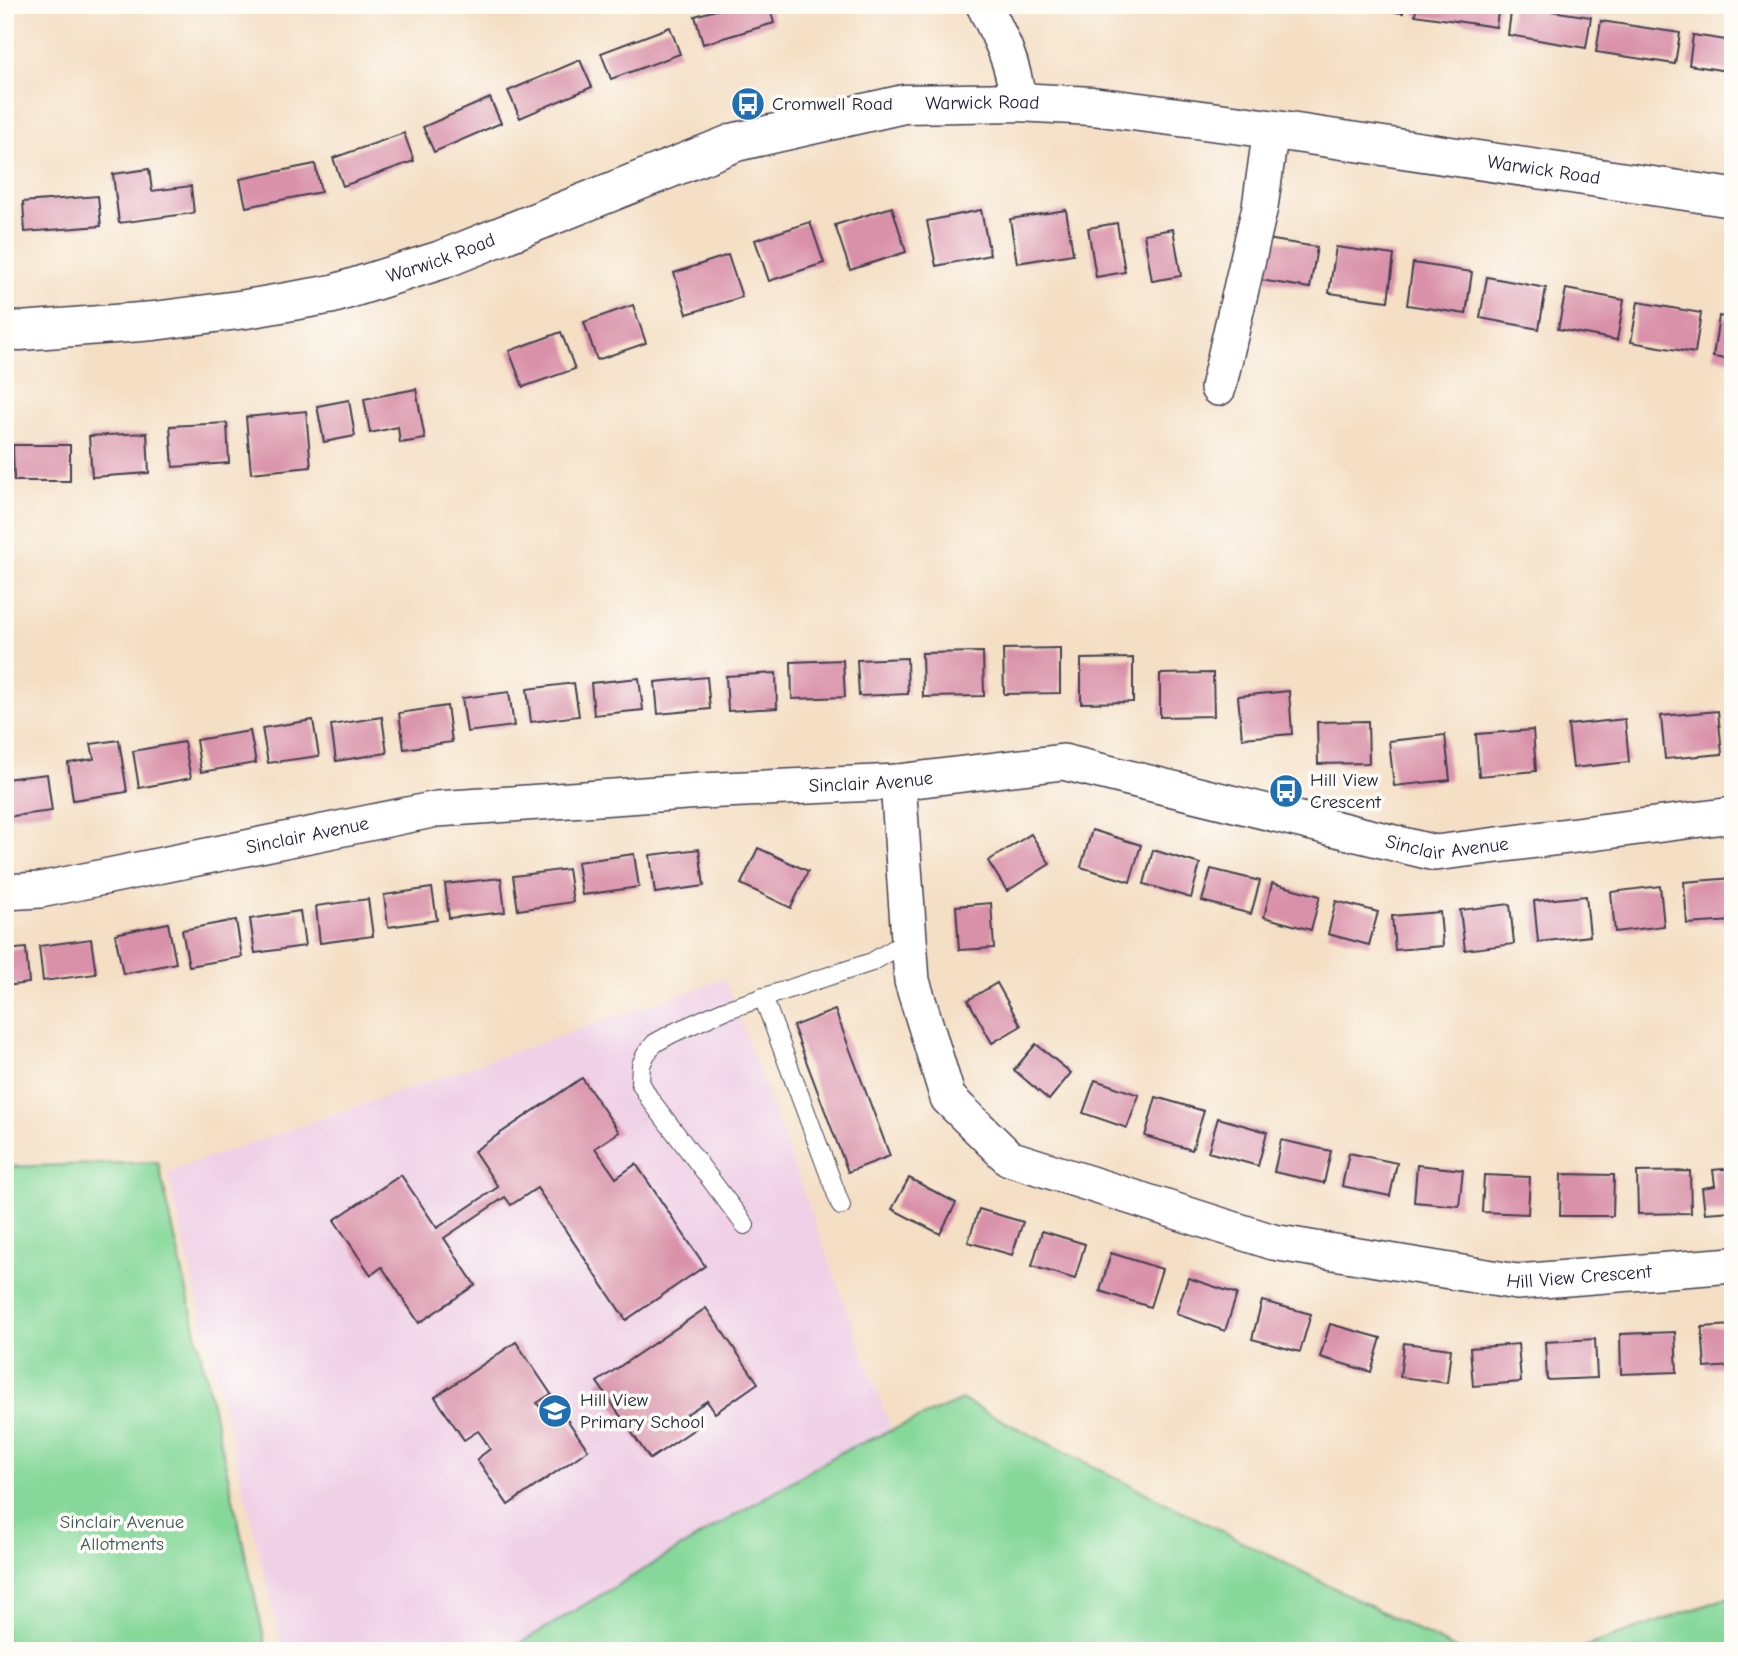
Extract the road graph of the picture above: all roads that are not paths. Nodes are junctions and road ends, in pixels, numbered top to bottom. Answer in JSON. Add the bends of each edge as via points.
{"nodes":[{"id":1,"x":984,"y":5,"type":"edge"},
{"id":2,"x":1018,"y":102,"type":"junction"},
{"id":3,"x":1271,"y":130,"type":"junction"},
{"id":4,"x":1733,"y":198,"type":"edge"},
{"id":5,"x":5,"y":330,"type":"edge"},
{"id":6,"x":1218,"y":388,"type":"dead end"},
{"id":7,"x":898,"y":782,"type":"junction"},
{"id":8,"x":1733,"y":815,"type":"edge"},
{"id":9,"x":5,"y":892,"type":"edge"},
{"id":10,"x":909,"y":940,"type":"junction"},
{"id":11,"x":763,"y":997,"type":"junction"},
{"id":12,"x":841,"y":1206,"type":"dead end"},
{"id":13,"x":745,"y":1225,"type":"dead end"},
{"id":14,"x":1733,"y":1265,"type":"edge"}],
"edges":[{"from":1,"to":2,"type":"street","via":[[1004,44]]},
{"from":2,"to":3,"type":"main road","name":"Warwick Road","via":[[1092,106]]},
{"from":2,"to":5,"type":"main road","name":"Warwick Road","via":[[904,104],[736,142],[441,260],[333,293],[154,321]]},
{"from":3,"to":4,"type":"main road","name":"Warwick Road"},
{"from":3,"to":6,"type":"street","via":[[1260,207]]},
{"from":7,"to":8,"type":"street","name":"Sinclair Avenue","via":[[1063,762],[1435,853]]},
{"from":7,"to":9,"type":"street","name":"Sinclair Avenue","via":[[701,790],[437,809],[40,890]]},
{"from":7,"to":10,"type":"street","name":"Hill View Crescent"},
{"from":10,"to":11,"type":"lane","via":[[872,962]]},
{"from":10,"to":14,"type":"street","name":"Hill View Crescent","via":[[912,981],[948,1098],[1009,1158],[1273,1242],[1517,1282]]},
{"from":11,"to":12,"type":"lane"},
{"from":11,"to":13,"type":"lane","via":[[655,1043],[641,1065],[640,1082],[649,1098]]}]}
